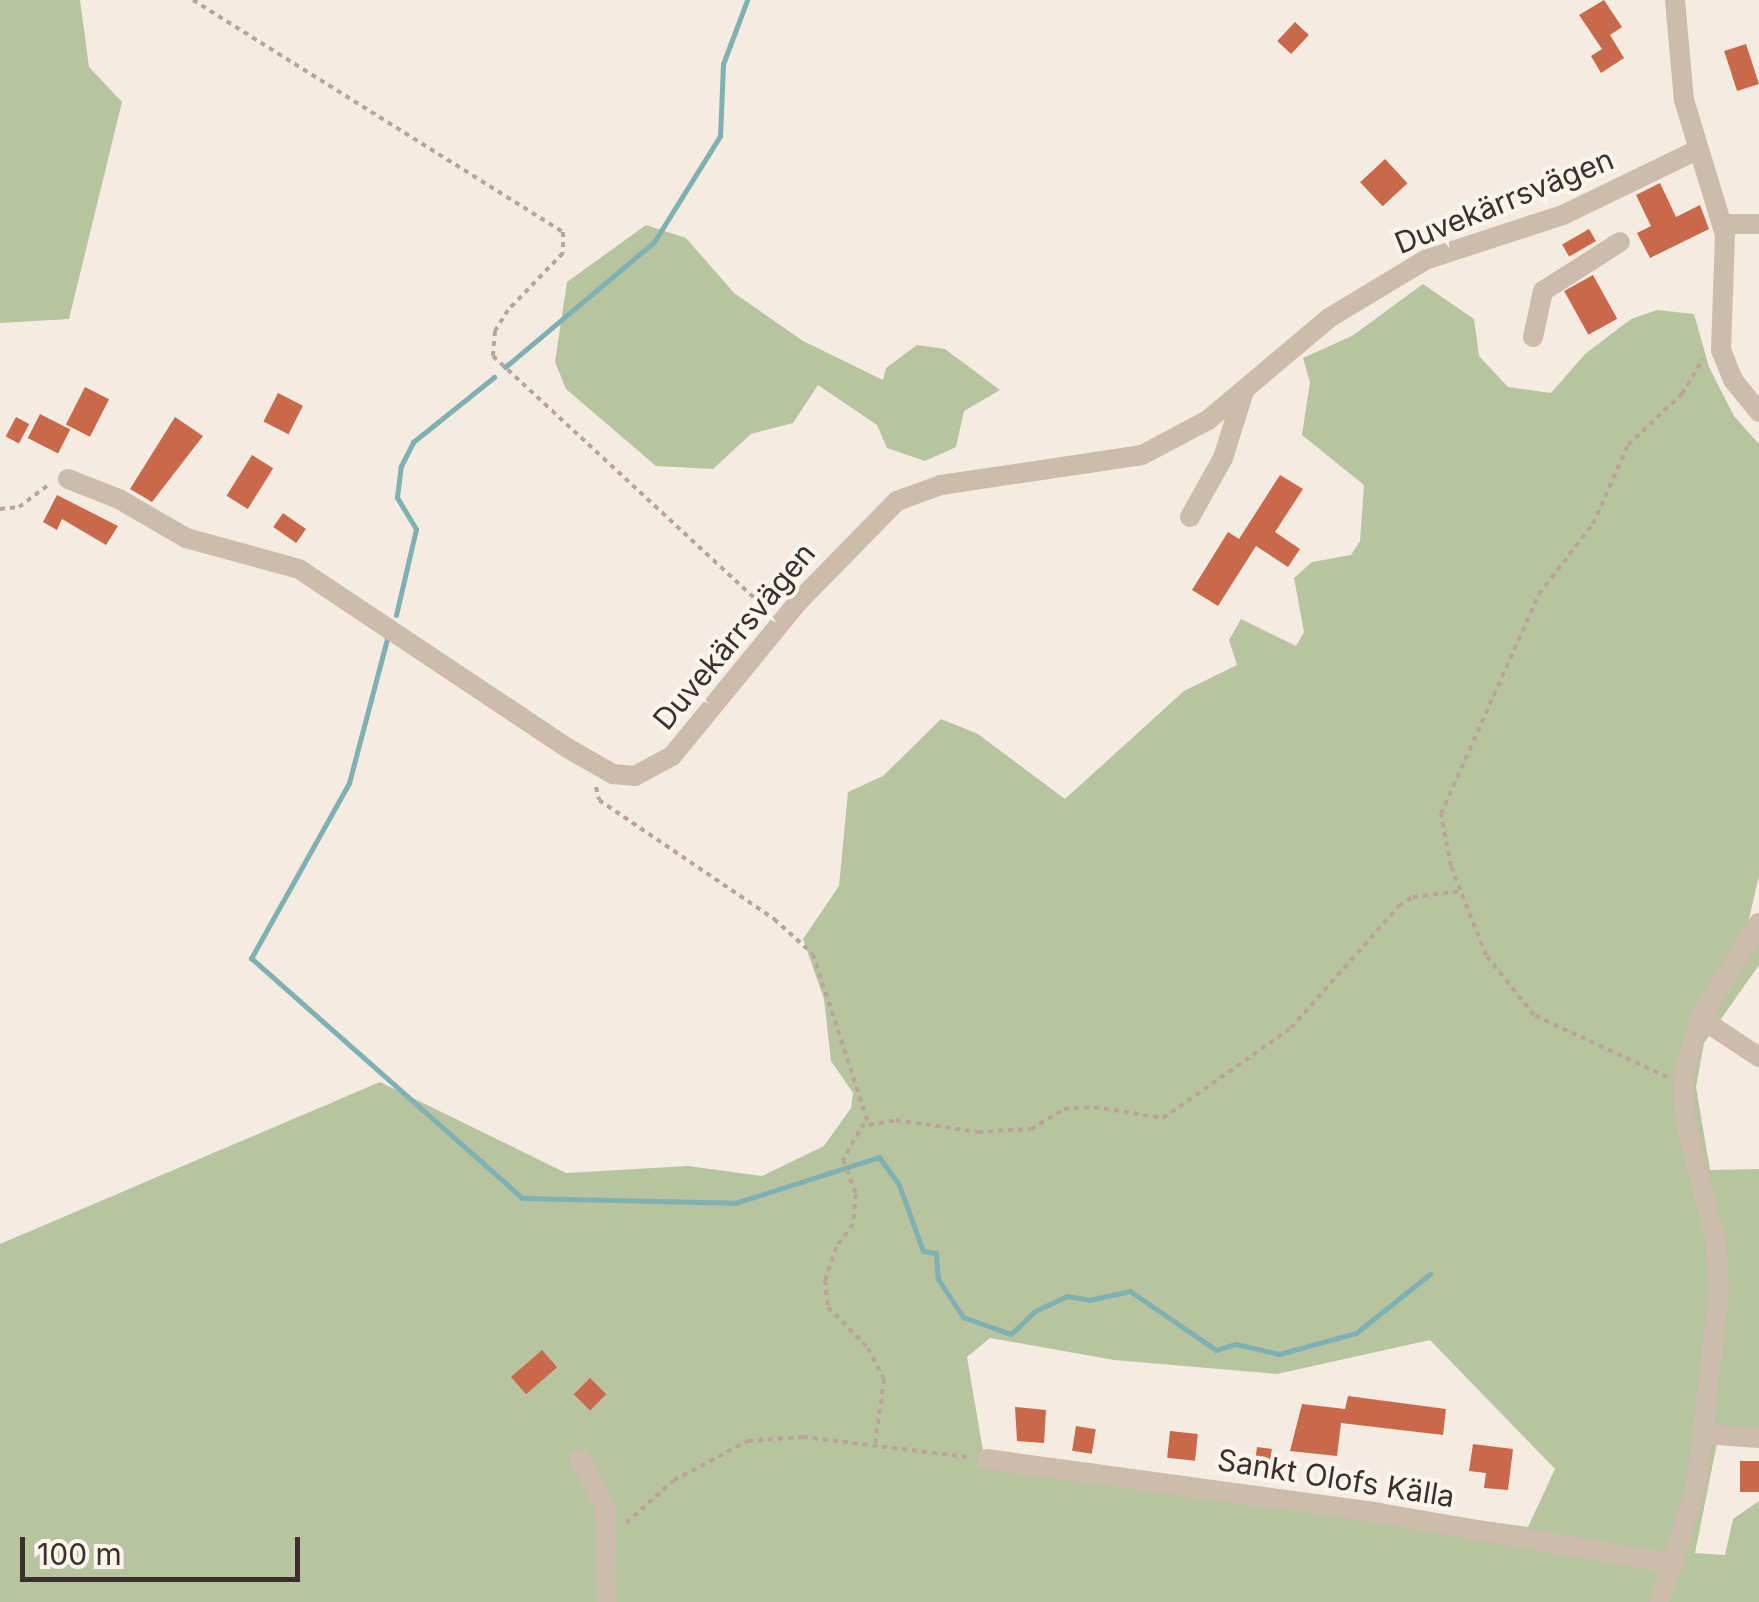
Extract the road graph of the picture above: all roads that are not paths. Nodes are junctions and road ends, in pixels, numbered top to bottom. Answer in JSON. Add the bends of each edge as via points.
{"nodes":[{"id":1,"x":1675,"y":0,"type":"edge"},
{"id":2,"x":1698,"y":150,"type":"junction"},
{"id":3,"x":1724,"y":224,"type":"junction"},
{"id":4,"x":1759,"y":224,"type":"edge"},
{"id":5,"x":1620,"y":242,"type":"dead end"},
{"id":6,"x":1532,"y":337,"type":"dead end"},
{"id":7,"x":1244,"y":391,"type":"junction"},
{"id":8,"x":1759,"y":412,"type":"edge"},
{"id":9,"x":68,"y":479,"type":"road end"},
{"id":10,"x":1190,"y":518,"type":"dead end"},
{"id":11,"x":1759,"y":923,"type":"edge"},
{"id":12,"x":1700,"y":1018,"type":"junction"},
{"id":13,"x":1759,"y":1057,"type":"edge"},
{"id":14,"x":1705,"y":1434,"type":"junction"},
{"id":15,"x":1759,"y":1438,"type":"edge"},
{"id":16,"x":579,"y":1458,"type":"dead end"},
{"id":17,"x":987,"y":1459,"type":"road end"},
{"id":18,"x":1675,"y":1564,"type":"junction"},
{"id":19,"x":607,"y":1602,"type":"edge"},
{"id":20,"x":1659,"y":1602,"type":"edge"}],
"edges":[{"from":1,"to":2,"type":"street","via":[[1682,83]]},
{"from":2,"to":3,"type":"street"},
{"from":2,"to":7,"type":"street","name":"Duvekärrsvägen","via":[[1564,215],[1426,260],[1329,318]]},
{"from":3,"to":4,"type":"street"},
{"from":3,"to":8,"type":"street","via":[[1721,350],[1733,380]]},
{"from":5,"to":6,"type":"street","via":[[1543,290]]},
{"from":7,"to":9,"type":"street","name":"Duvekärrsvägen","via":[[1208,420],[1142,455],[916,492],[864,529],[672,756],[635,776],[606,770],[299,568],[186,538]]},
{"from":7,"to":10,"type":"street","via":[[1224,458]]},
{"from":11,"to":12,"type":"street"},
{"from":12,"to":13,"type":"street"},
{"from":12,"to":14,"type":"street","via":[[1683,1081],[1720,1281]]},
{"from":14,"to":15,"type":"street"},
{"from":14,"to":18,"type":"street"},
{"from":16,"to":19,"type":"street","via":[[604,1506]]},
{"from":17,"to":18,"type":"street","name":"Sankt Olofs Källa","via":[[1379,1513]]},
{"from":18,"to":20,"type":"street"}]}
